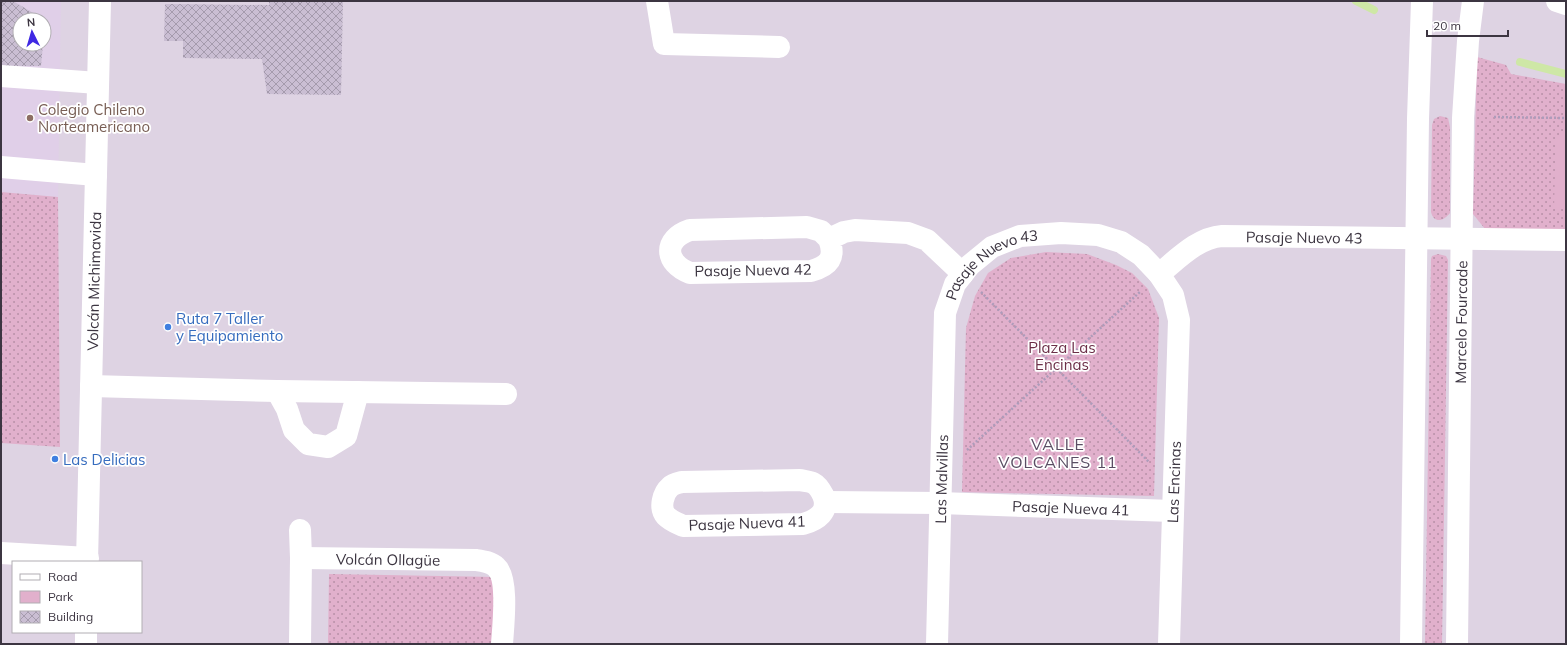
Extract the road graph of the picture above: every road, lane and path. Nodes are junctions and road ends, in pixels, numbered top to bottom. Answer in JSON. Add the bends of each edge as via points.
{"nodes":[{"id":1,"x":100,"y":1,"type":"edge"},
{"id":2,"x":657,"y":1,"type":"edge"},
{"id":3,"x":1422,"y":1,"type":"edge"},
{"id":4,"x":1473,"y":1,"type":"edge"},
{"id":5,"x":1557,"y":1,"type":"edge"},
{"id":6,"x":1566,"y":4,"type":"edge"},
{"id":7,"x":779,"y":46,"type":"dead end"},
{"id":8,"x":1,"y":76,"type":"edge"},
{"id":9,"x":98,"y":83,"type":"junction"},
{"id":10,"x":1494,"y":117,"type":"dead end"},
{"id":11,"x":1566,"y":118,"type":"edge"},
{"id":12,"x":1,"y":167,"type":"edge"},
{"id":13,"x":96,"y":175,"type":"junction"},
{"id":14,"x":1417,"y":238,"type":"junction"},
{"id":15,"x":1462,"y":238,"type":"junction"},
{"id":16,"x":829,"y":239,"type":"junction"},
{"id":17,"x":1566,"y":240,"type":"edge"},
{"id":18,"x":963,"y":274,"type":"junction"},
{"id":19,"x":1159,"y":274,"type":"junction"},
{"id":20,"x":945,"y":313,"type":"joint"},
{"id":21,"x":1179,"y":320,"type":"joint"},
{"id":22,"x":1057,"y":368,"type":"junction"},
{"id":23,"x":92,"y":386,"type":"junction"},
{"id":24,"x":277,"y":391,"type":"junction"},
{"id":25,"x":358,"y":392,"type":"junction"},
{"id":26,"x":506,"y":394,"type":"dead end"},
{"id":27,"x":941,"y":475,"type":"junction"},
{"id":28,"x":1173,"y":487,"type":"junction"},
{"id":29,"x":826,"y":502,"type":"junction"},
{"id":30,"x":940,"y":504,"type":"junction"},
{"id":31,"x":1172,"y":511,"type":"junction"},
{"id":32,"x":300,"y":530,"type":"dead end"},
{"id":33,"x":1,"y":553,"type":"edge"},
{"id":34,"x":301,"y":558,"type":"junction"},
{"id":35,"x":87,"y":560,"type":"edge"},
{"id":36,"x":86,"y":633,"type":"edge"},
{"id":37,"x":86,"y":644,"type":"edge"},
{"id":38,"x":300,"y":644,"type":"edge"},
{"id":39,"x":502,"y":644,"type":"edge"},
{"id":40,"x":937,"y":644,"type":"edge"},
{"id":41,"x":1169,"y":644,"type":"edge"},
{"id":42,"x":1411,"y":644,"type":"edge"},
{"id":43,"x":1457,"y":644,"type":"edge"}],
"edges":[{"from":1,"to":9,"type":"street","name":"Volcán Michimavida"},
{"from":2,"to":7,"type":"street","via":[[664,44]]},
{"from":3,"to":14,"type":"street"},
{"from":4,"to":15,"type":"street","name":"Marcelo Fourcade","via":[[1464,118]]},
{"from":5,"to":6,"type":"street"},
{"from":8,"to":9,"type":"street"},
{"from":9,"to":13,"type":"street","name":"Volcán Michimavida"},
{"from":10,"to":11,"type":"path"},
{"from":12,"to":13,"type":"street"},
{"from":13,"to":23,"type":"street","name":"Volcán Michimavida"},
{"from":14,"to":15,"type":"street","name":"Pasaje Nuevo 43"},
{"from":14,"to":19,"type":"street","name":"Pasaje Nuevo 43","via":[[1212,237],[1196,245]]},
{"from":14,"to":42,"type":"street"},
{"from":15,"to":17,"type":"street","name":"Pasaje Nuevo 43"},
{"from":15,"to":43,"type":"street","name":"Marcelo Fourcade"},
{"from":16,"to":16,"type":"street","name":"Pasaje Nueva 42","via":[[821,231],[807,228],[690,230],[679,233],[672,242],[670,252],[673,262],[680,269],[690,273],[810,271],[822,268],[830,260],[833,250]]},
{"from":16,"to":18,"type":"street","via":[[855,230],[908,233],[927,240]]},
{"from":18,"to":19,"type":"street","name":"Pasaje Nuevo 43","via":[[992,247],[1020,236],[1061,233],[1098,235],[1121,242],[1141,255]]},
{"from":18,"to":20,"type":"street","name":"Pasaje Nuevo 43","via":[[956,284]]},
{"from":18,"to":22,"type":"path"},
{"from":19,"to":21,"type":"street","name":"Pasaje Nuevo 43","via":[[1173,295]]},
{"from":19,"to":22,"type":"path"},
{"from":20,"to":27,"type":"street","name":"Las Malvillas"},
{"from":21,"to":28,"type":"street","name":"Las Encinas"},
{"from":22,"to":27,"type":"path"},
{"from":22,"to":28,"type":"path"},
{"from":23,"to":24,"type":"street"},
{"from":23,"to":35,"type":"street","name":"Volcán Michimavida"},
{"from":24,"to":25,"type":"street"},
{"from":24,"to":25,"type":"street","via":[[288,409],[294,430],[308,444],[328,448],[346,436]]},
{"from":25,"to":26,"type":"street"},
{"from":27,"to":30,"type":"street","name":"Las Malvillas"},
{"from":28,"to":31,"type":"street","name":"Las Encinas"},
{"from":29,"to":29,"type":"street","name":"Pasaje Nueva 41","via":[[814,483],[800,480],[682,482],[671,486],[664,494],[663,505],[665,514],[683,526],[803,524],[815,520],[823,512]]},
{"from":29,"to":30,"type":"street","name":"Pasaje Nueva 41"},
{"from":30,"to":31,"type":"street","name":"Pasaje Nueva 41"},
{"from":30,"to":40,"type":"street","name":"Las Malvillas"},
{"from":31,"to":41,"type":"street","name":"Las Encinas"},
{"from":32,"to":34,"type":"street"},
{"from":33,"to":35,"type":"street"},
{"from":34,"to":38,"type":"street"},
{"from":34,"to":39,"type":"street","name":"Volcán Ollagüe","via":[[487,562],[501,574],[504,594]]},
{"from":36,"to":37,"type":"street"}]}
